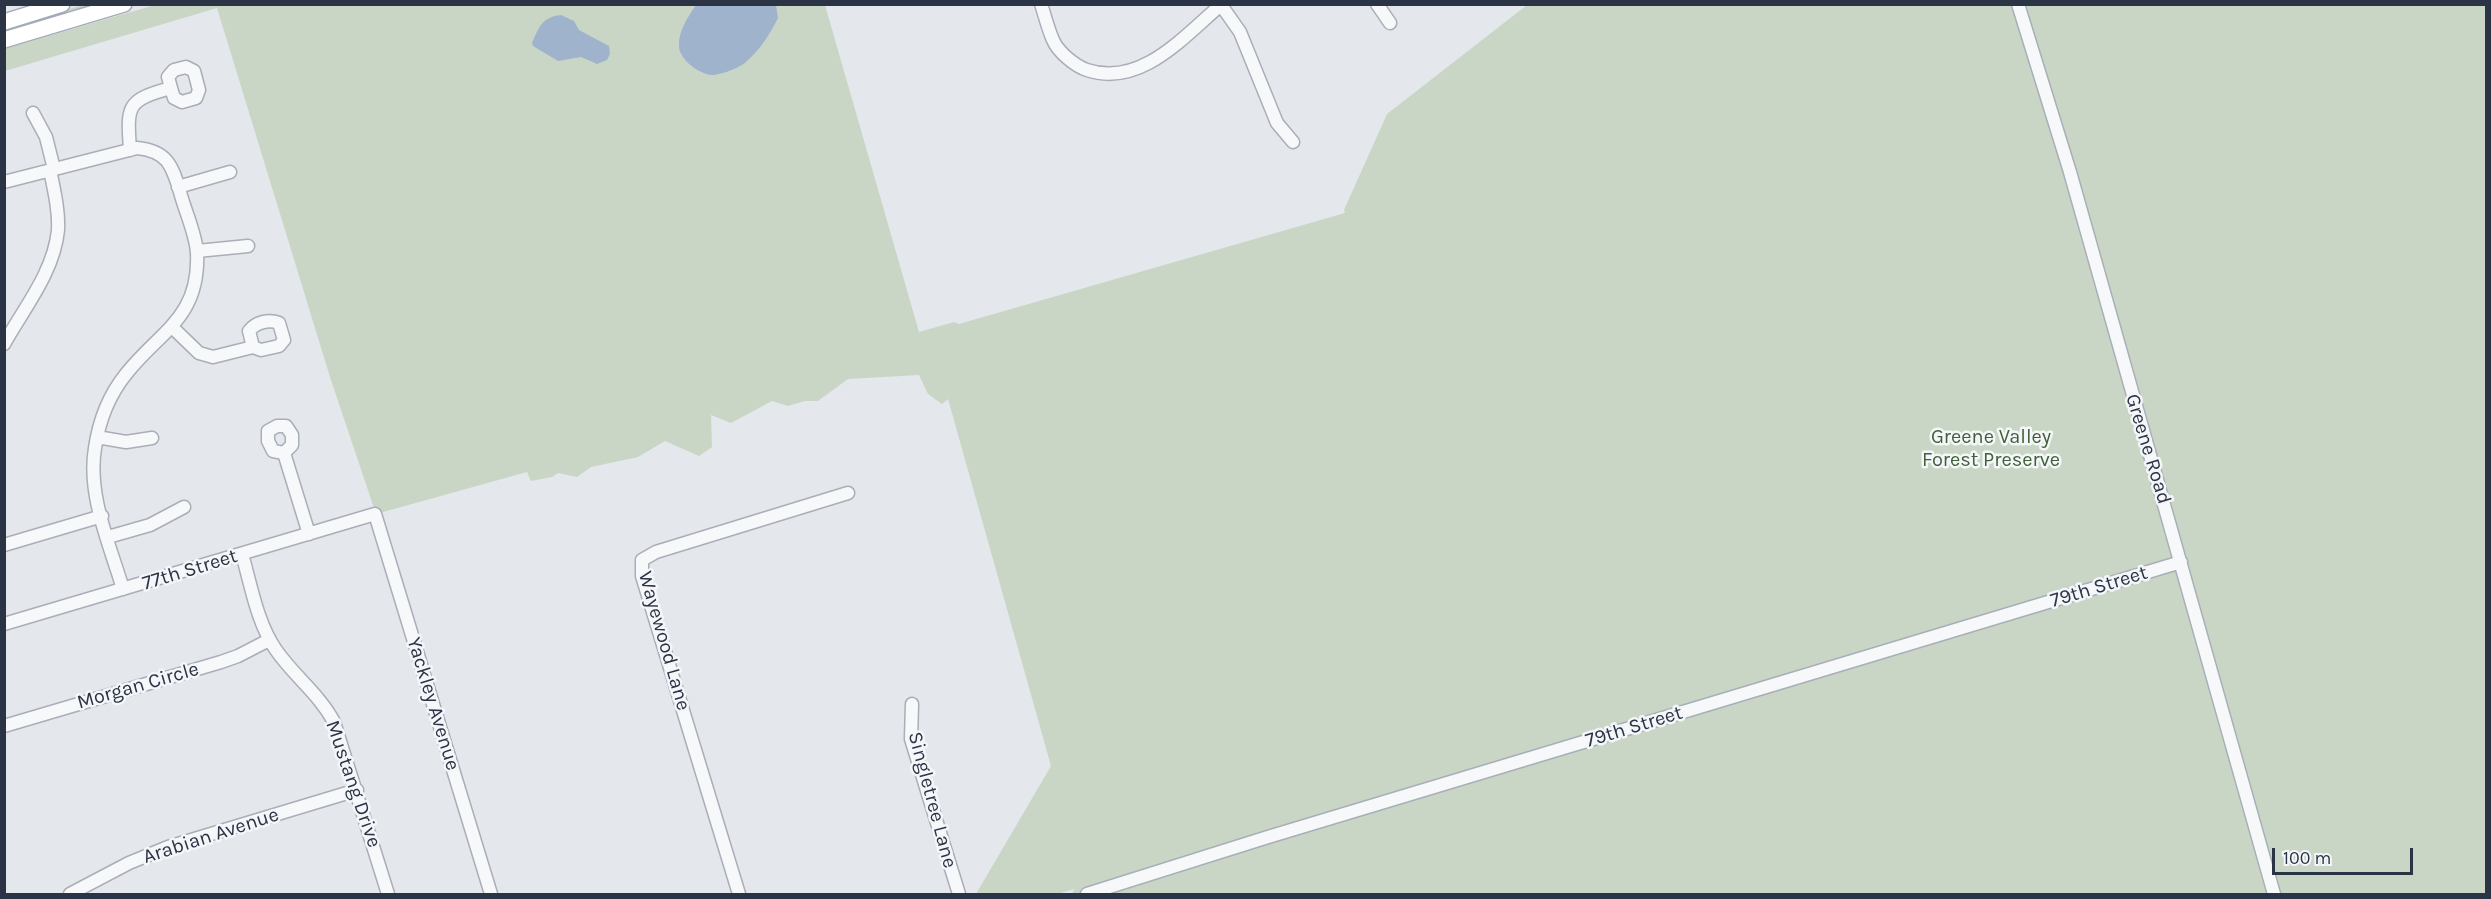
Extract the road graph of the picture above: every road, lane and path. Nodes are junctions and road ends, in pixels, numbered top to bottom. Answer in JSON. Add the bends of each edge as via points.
{"nodes":[{"id":1,"x":62,"y":4,"type":"edge"},
{"id":2,"x":124,"y":4,"type":"edge"},
{"id":3,"x":1041,"y":4,"type":"edge"},
{"id":4,"x":1377,"y":4,"type":"edge"},
{"id":5,"x":2018,"y":4,"type":"edge"},
{"id":6,"x":1222,"y":5,"type":"edge"},
{"id":7,"x":4,"y":22,"type":"edge"},
{"id":8,"x":1390,"y":23,"type":"dead end"},
{"id":9,"x":4,"y":40,"type":"edge"},
{"id":10,"x":171,"y":88,"type":"dead end"},
{"id":11,"x":33,"y":113,"type":"dead end"},
{"id":12,"x":1293,"y":142,"type":"dead end"},
{"id":13,"x":130,"y":150,"type":"junction"},
{"id":14,"x":52,"y":170,"type":"junction"},
{"id":15,"x":230,"y":172,"type":"dead end"},
{"id":16,"x":4,"y":182,"type":"edge"},
{"id":17,"x":178,"y":187,"type":"junction"},
{"id":18,"x":248,"y":246,"type":"dead end"},
{"id":19,"x":197,"y":250,"type":"junction"},
{"id":20,"x":172,"y":327,"type":"junction"},
{"id":21,"x":4,"y":344,"type":"edge"},
{"id":22,"x":254,"y":347,"type":"dead end"},
{"id":23,"x":97,"y":437,"type":"junction"},
{"id":24,"x":152,"y":438,"type":"dead end"},
{"id":25,"x":284,"y":453,"type":"dead end"},
{"id":26,"x":848,"y":493,"type":"dead end"},
{"id":27,"x":184,"y":507,"type":"dead end"},
{"id":28,"x":375,"y":514,"type":"joint"},
{"id":29,"x":102,"y":516,"type":"junction"},
{"id":30,"x":309,"y":534,"type":"junction"},
{"id":31,"x":108,"y":537,"type":"junction"},
{"id":32,"x":4,"y":545,"type":"edge"},
{"id":33,"x":242,"y":554,"type":"junction"},
{"id":34,"x":2181,"y":562,"type":"junction"},
{"id":35,"x":123,"y":590,"type":"junction"},
{"id":36,"x":4,"y":624,"type":"edge"},
{"id":37,"x":270,"y":640,"type":"junction"},
{"id":38,"x":912,"y":704,"type":"dead end"},
{"id":39,"x":4,"y":726,"type":"edge"},
{"id":40,"x":357,"y":790,"type":"junction"},
{"id":41,"x":70,"y":894,"type":"edge"},
{"id":42,"x":388,"y":894,"type":"edge"},
{"id":43,"x":491,"y":894,"type":"edge"},
{"id":44,"x":740,"y":894,"type":"edge"},
{"id":45,"x":959,"y":894,"type":"edge"},
{"id":46,"x":1087,"y":894,"type":"edge"},
{"id":47,"x":2274,"y":894,"type":"edge"}],
"edges":[{"from":1,"to":7,"type":"main road"},
{"from":2,"to":9,"type":"main road"},
{"from":3,"to":6,"type":"street","via":[[1054,42],[1066,56],[1079,68],[1110,75],[1146,65]]},
{"from":4,"to":8,"type":"street"},
{"from":5,"to":34,"type":"street","name":"Greene Road"},
{"from":6,"to":12,"type":"street","via":[[1240,32],[1277,123]]},
{"from":10,"to":13,"type":"street","via":[[134,104],[128,116]]},
{"from":11,"to":14,"type":"street","via":[[46,137]]},
{"from":13,"to":14,"type":"street"},
{"from":13,"to":17,"type":"street","via":[[161,155],[173,171]]},
{"from":14,"to":16,"type":"street"},
{"from":14,"to":21,"type":"street","via":[[58,212],[56,243],[44,275]]},
{"from":15,"to":17,"type":"street"},
{"from":17,"to":19,"type":"street"},
{"from":18,"to":19,"type":"street"},
{"from":19,"to":20,"type":"street","via":[[193,290]]},
{"from":20,"to":22,"type":"street","via":[[207,357]]},
{"from":20,"to":23,"type":"street","via":[[120,382],[104,411]]},
{"from":23,"to":24,"type":"street","via":[[126,442]]},
{"from":23,"to":29,"type":"street","via":[[94,476]]},
{"from":25,"to":30,"type":"street"},
{"from":26,"to":44,"type":"street","name":"Wayewood Lane","via":[[663,550],[642,560],[642,576]]},
{"from":27,"to":31,"type":"street","via":[[150,525]]},
{"from":28,"to":30,"type":"street","name":"77th Street"},
{"from":28,"to":43,"type":"street","name":"Yackley Avenue"},
{"from":29,"to":31,"type":"street"},
{"from":29,"to":32,"type":"street"},
{"from":30,"to":33,"type":"street","name":"77th Street"},
{"from":31,"to":35,"type":"street"},
{"from":33,"to":35,"type":"street","name":"77th Street"},
{"from":33,"to":37,"type":"street","name":"Mustang Drive"},
{"from":34,"to":46,"type":"street","name":"79th Street"},
{"from":34,"to":47,"type":"street","name":"Greene Road"},
{"from":35,"to":36,"type":"street","name":"77th Street"},
{"from":37,"to":39,"type":"street","name":"Morgan Circle","via":[[221,662]]},
{"from":37,"to":40,"type":"street","name":"Mustang Drive","via":[[328,711]]},
{"from":38,"to":45,"type":"street","name":"Singletree Lane","via":[[911,739]]},
{"from":40,"to":41,"type":"street","name":"Arabian Avenue","via":[[168,846]]},
{"from":40,"to":42,"type":"street","name":"Mustang Drive"}]}
